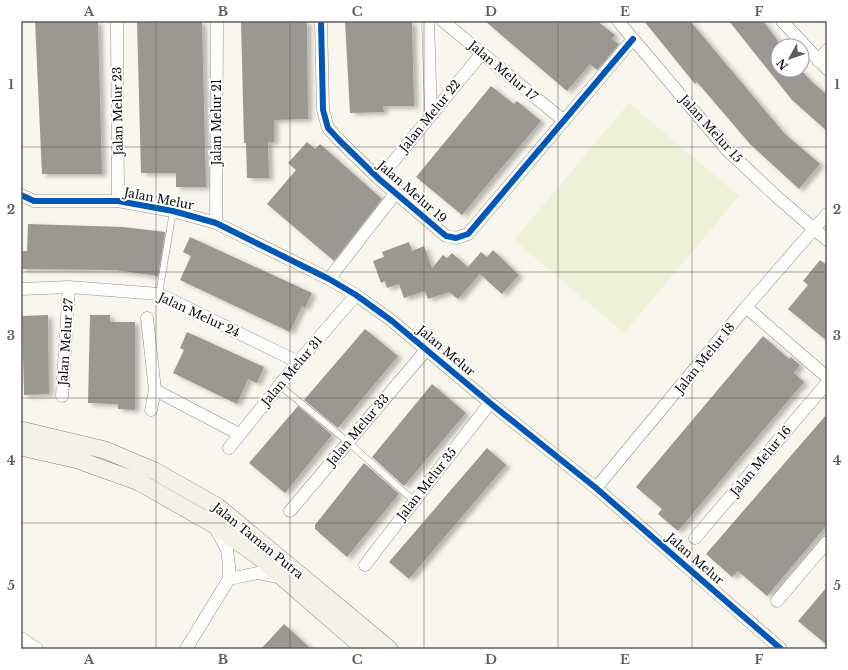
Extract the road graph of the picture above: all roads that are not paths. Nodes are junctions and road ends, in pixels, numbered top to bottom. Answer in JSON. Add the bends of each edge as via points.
{"nodes":[{"id":1,"x":117,"y":21,"type":"edge"},
{"id":2,"x":217,"y":21,"type":"edge"},
{"id":3,"x":321,"y":21,"type":"edge"},
{"id":4,"x":428,"y":21,"type":"edge"},
{"id":5,"x":443,"y":21,"type":"edge"},
{"id":6,"x":618,"y":21,"type":"edge"},
{"id":7,"x":782,"y":21,"type":"edge"},
{"id":8,"x":633,"y":39,"type":"junction"},
{"id":9,"x":827,"y":50,"type":"edge"},
{"id":10,"x":482,"y":53,"type":"junction"},
{"id":11,"x":818,"y":61,"type":"junction"},
{"id":12,"x":827,"y":69,"type":"edge"},
{"id":13,"x":431,"y":114,"type":"junction"},
{"id":14,"x":564,"y":121,"type":"junction"},
{"id":15,"x":379,"y":179,"type":"junction"},
{"id":16,"x":395,"y":194,"type":"junction"},
{"id":17,"x":21,"y":195,"type":"edge"},
{"id":18,"x":118,"y":202,"type":"junction"},
{"id":19,"x":173,"y":211,"type":"junction"},
{"id":20,"x":827,"y":214,"type":"edge"},
{"id":21,"x":216,"y":223,"type":"junction"},
{"id":22,"x":814,"y":228,"type":"junction"},
{"id":23,"x":827,"y":240,"type":"edge"},
{"id":24,"x":329,"y":279,"type":"junction"},
{"id":25,"x":69,"y":287,"type":"junction"},
{"id":26,"x":21,"y":289,"type":"edge"},
{"id":27,"x":159,"y":294,"type":"junction"},
{"id":28,"x":356,"y":295,"type":"junction"},
{"id":29,"x":746,"y":307,"type":"junction"},
{"id":30,"x":147,"y":318,"type":"dead end"},
{"id":31,"x":427,"y":349,"type":"junction"},
{"id":32,"x":298,"y":362,"type":"junction"},
{"id":33,"x":827,"y":377,"type":"edge"},
{"id":34,"x":827,"y":383,"type":"edge"},
{"id":35,"x":279,"y":385,"type":"junction"},
{"id":36,"x":155,"y":390,"type":"junction"},
{"id":37,"x":62,"y":396,"type":"dead end"},
{"id":38,"x":490,"y":403,"type":"junction"},
{"id":39,"x":151,"y":410,"type":"dead end"},
{"id":40,"x":21,"y":430,"type":"edge"},
{"id":41,"x":239,"y":434,"type":"junction"},
{"id":42,"x":348,"y":442,"type":"junction"},
{"id":43,"x":21,"y":447,"type":"edge"},
{"id":44,"x":229,"y":448,"type":"dead end"},
{"id":45,"x":596,"y":488,"type":"junction"},
{"id":46,"x":414,"y":501,"type":"junction"},
{"id":47,"x":290,"y":511,"type":"dead end"},
{"id":48,"x":213,"y":524,"type":"junction"},
{"id":49,"x":695,"y":538,"type":"dead end"},
{"id":50,"x":827,"y":542,"type":"edge"},
{"id":51,"x":365,"y":565,"type":"dead end"},
{"id":52,"x":283,"y":578,"type":"junction"},
{"id":53,"x":229,"y":579,"type":"junction"},
{"id":54,"x":777,"y":601,"type":"dead end"},
{"id":55,"x":21,"y":638,"type":"edge"},
{"id":56,"x":37,"y":649,"type":"edge"},
{"id":57,"x":186,"y":649,"type":"edge"},
{"id":58,"x":365,"y":649,"type":"edge"},
{"id":59,"x":389,"y":649,"type":"edge"},
{"id":60,"x":781,"y":649,"type":"edge"}],
"edges":[{"from":1,"to":18,"type":"street","name":"Jalan Melur 23"},
{"from":2,"to":21,"type":"street","name":"Jalan Melur 21"},
{"from":3,"to":15,"type":"street","name":"Jalan Melur 19","via":[[323,110],[328,128]]},
{"from":4,"to":13,"type":"street"},
{"from":5,"to":10,"type":"street","name":"Jalan Melur 17"},
{"from":6,"to":8,"type":"street","name":"Jalan Melur 15"},
{"from":7,"to":11,"type":"street"},
{"from":8,"to":14,"type":"street","name":"Jalan Melur 19"},
{"from":8,"to":22,"type":"street","name":"Jalan Melur 15","via":[[727,150]]},
{"from":9,"to":11,"type":"street"},
{"from":10,"to":13,"type":"street","name":"Jalan Melur 22"},
{"from":10,"to":14,"type":"street","name":"Jalan Melur 17"},
{"from":11,"to":12,"type":"street"},
{"from":13,"to":15,"type":"street","name":"Jalan Melur 22"},
{"from":14,"to":16,"type":"street","name":"Jalan Melur 19","via":[[468,234],[456,238],[446,236]]},
{"from":15,"to":16,"type":"street","name":"Jalan Melur 19"},
{"from":16,"to":24,"type":"street"},
{"from":17,"to":18,"type":"street","name":"Jalan Melur","via":[[34,201]]},
{"from":18,"to":19,"type":"street","name":"Jalan Melur"},
{"from":19,"to":21,"type":"street","name":"Jalan Melur"},
{"from":19,"to":27,"type":"lane"},
{"from":20,"to":22,"type":"street","name":"Jalan Melur 18"},
{"from":21,"to":24,"type":"street","name":"Jalan Melur"},
{"from":22,"to":23,"type":"street","name":"Jalan Melur 15"},
{"from":22,"to":29,"type":"street","name":"Jalan Melur 18"},
{"from":24,"to":28,"type":"street","name":"Jalan Melur"},
{"from":25,"to":26,"type":"street","name":"Jalan Melur 24"},
{"from":25,"to":27,"type":"street","name":"Jalan Melur 24"},
{"from":25,"to":37,"type":"street","name":"Jalan Melur 27"},
{"from":27,"to":32,"type":"street","name":"Jalan Melur 24"},
{"from":28,"to":31,"type":"street","name":"Jalan Melur"},
{"from":28,"to":32,"type":"street","name":"Jalan Melur 31"},
{"from":29,"to":33,"type":"street"},
{"from":29,"to":45,"type":"street","name":"Jalan Melur 18"},
{"from":30,"to":36,"type":"street"},
{"from":31,"to":38,"type":"street","name":"Jalan Melur"},
{"from":31,"to":42,"type":"street","name":"Jalan Melur 33"},
{"from":32,"to":35,"type":"street","name":"Jalan Melur 31"},
{"from":34,"to":49,"type":"street","name":"Jalan Melur 16"},
{"from":35,"to":41,"type":"street","name":"Jalan Melur 31"},
{"from":35,"to":42,"type":"lane"},
{"from":36,"to":39,"type":"street"},
{"from":36,"to":41,"type":"street"},
{"from":38,"to":45,"type":"street","name":"Jalan Melur"},
{"from":38,"to":46,"type":"street","name":"Jalan Melur 35"},
{"from":40,"to":59,"type":"street","name":"Jalan Taman Putra","via":[[105,450],[155,471],[218,507]]},
{"from":41,"to":44,"type":"street","name":"Jalan Melur 31"},
{"from":42,"to":46,"type":"lane"},
{"from":42,"to":47,"type":"street","name":"Jalan Melur 33"},
{"from":43,"to":48,"type":"street","name":"Jalan Taman Putra","via":[[78,460],[139,482]]},
{"from":45,"to":60,"type":"street","name":"Jalan Melur"},
{"from":46,"to":51,"type":"street","name":"Jalan Melur 35"},
{"from":48,"to":52,"type":"street","name":"Jalan Taman Putra","via":[[258,556]]},
{"from":48,"to":53,"type":"street","via":[[227,550]]},
{"from":50,"to":54,"type":"street"},
{"from":52,"to":53,"type":"street","via":[[258,573]]},
{"from":52,"to":58,"type":"street","name":"Jalan Taman Putra"},
{"from":53,"to":57,"type":"street"},
{"from":55,"to":56,"type":"street"}]}
